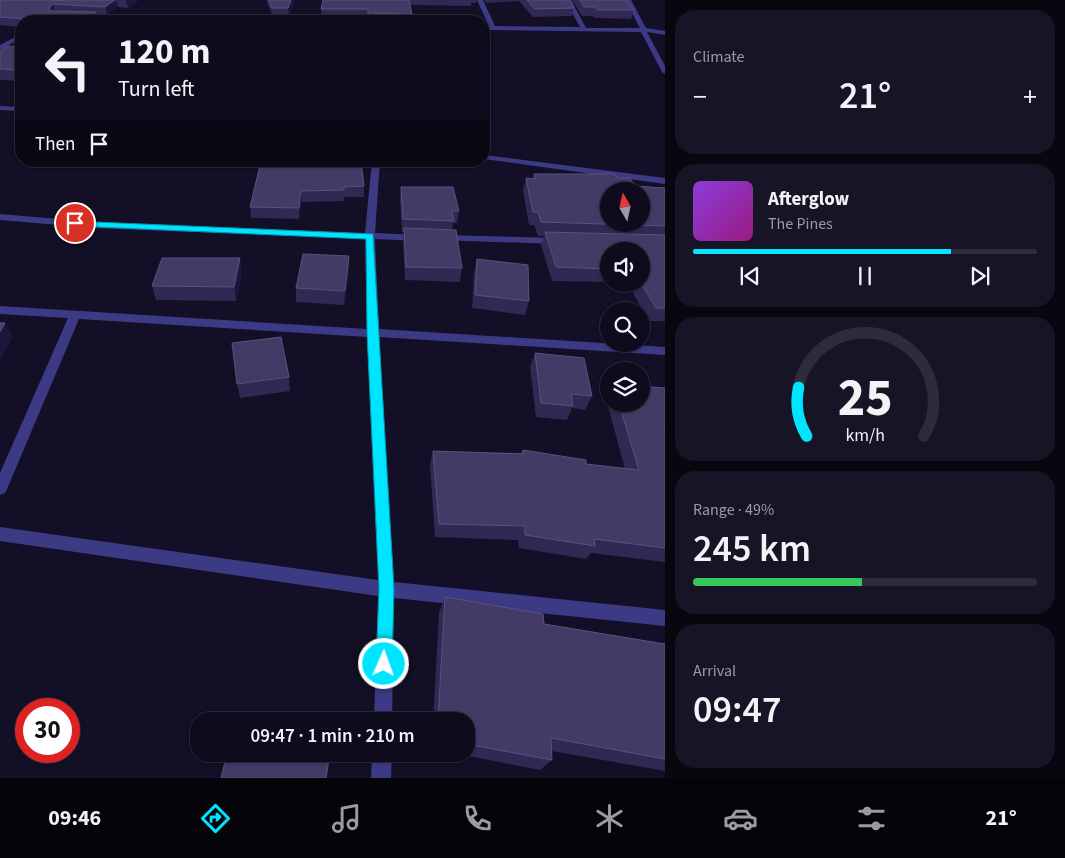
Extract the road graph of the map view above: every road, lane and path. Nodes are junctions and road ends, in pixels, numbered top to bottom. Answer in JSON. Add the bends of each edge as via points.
{"nodes":[{"id":1,"x":480,"y":0,"type":"edge"},
{"id":2,"x":568,"y":0,"type":"edge"},
{"id":3,"x":628,"y":0,"type":"edge"},
{"id":4,"x":487,"y":15,"type":"edge"},
{"id":5,"x":490,"y":22,"type":"edge"},
{"id":6,"x":493,"y":28,"type":"joint"},
{"id":7,"x":584,"y":30,"type":"junction"},
{"id":8,"x":644,"y":30,"type":"junction"},
{"id":9,"x":665,"y":33,"type":"edge"},
{"id":10,"x":15,"y":39,"type":"edge"},
{"id":11,"x":0,"y":48,"type":"edge"},
{"id":12,"x":665,"y":72,"type":"edge"},
{"id":13,"x":0,"y":108,"type":"edge"},
{"id":14,"x":15,"y":109,"type":"edge"},
{"id":15,"x":490,"y":158,"type":"edge"},
{"id":16,"x":376,"y":167,"type":"edge"},
{"id":17,"x":665,"y":181,"type":"edge"},
{"id":18,"x":0,"y":217,"type":"edge"},
{"id":19,"x":370,"y":236,"type":"junction"},
{"id":20,"x":567,"y":242,"type":"edge"},
{"id":21,"x":0,"y":310,"type":"edge"},
{"id":22,"x":74,"y":314,"type":"junction"},
{"id":23,"x":373,"y":333,"type":"junction"},
{"id":24,"x":665,"y":351,"type":"edge"},
{"id":25,"x":4,"y":468,"type":"edge"},
{"id":26,"x":0,"y":489,"type":"edge"},
{"id":27,"x":0,"y":534,"type":"edge"},
{"id":28,"x":386,"y":589,"type":"junction"},
{"id":29,"x":665,"y":618,"type":"edge"},
{"id":30,"x":383,"y":712,"type":"edge"},
{"id":31,"x":382,"y":762,"type":"edge"},
{"id":32,"x":381,"y":778,"type":"edge"}],
"edges":[{"from":1,"to":4,"type":"street"},
{"from":2,"to":7,"type":"street"},
{"from":3,"to":8,"type":"street"},
{"from":5,"to":6,"type":"street"},
{"from":6,"to":7,"type":"street"},
{"from":7,"to":8,"type":"street"},
{"from":8,"to":9,"type":"street"},
{"from":8,"to":12,"type":"street"},
{"from":10,"to":11,"type":"street"},
{"from":13,"to":14,"type":"street"},
{"from":15,"to":17,"type":"street"},
{"from":16,"to":19,"type":"street"},
{"from":18,"to":19,"type":"street","via":[[94,225]]},
{"from":19,"to":20,"type":"street"},
{"from":19,"to":23,"type":"street"},
{"from":21,"to":22,"type":"street"},
{"from":22,"to":23,"type":"street"},
{"from":22,"to":25,"type":"street"},
{"from":23,"to":24,"type":"street"},
{"from":23,"to":28,"type":"street"},
{"from":25,"to":26,"type":"street"},
{"from":27,"to":28,"type":"street"},
{"from":28,"to":29,"type":"street"},
{"from":28,"to":30,"type":"street"},
{"from":31,"to":32,"type":"street"}]}
